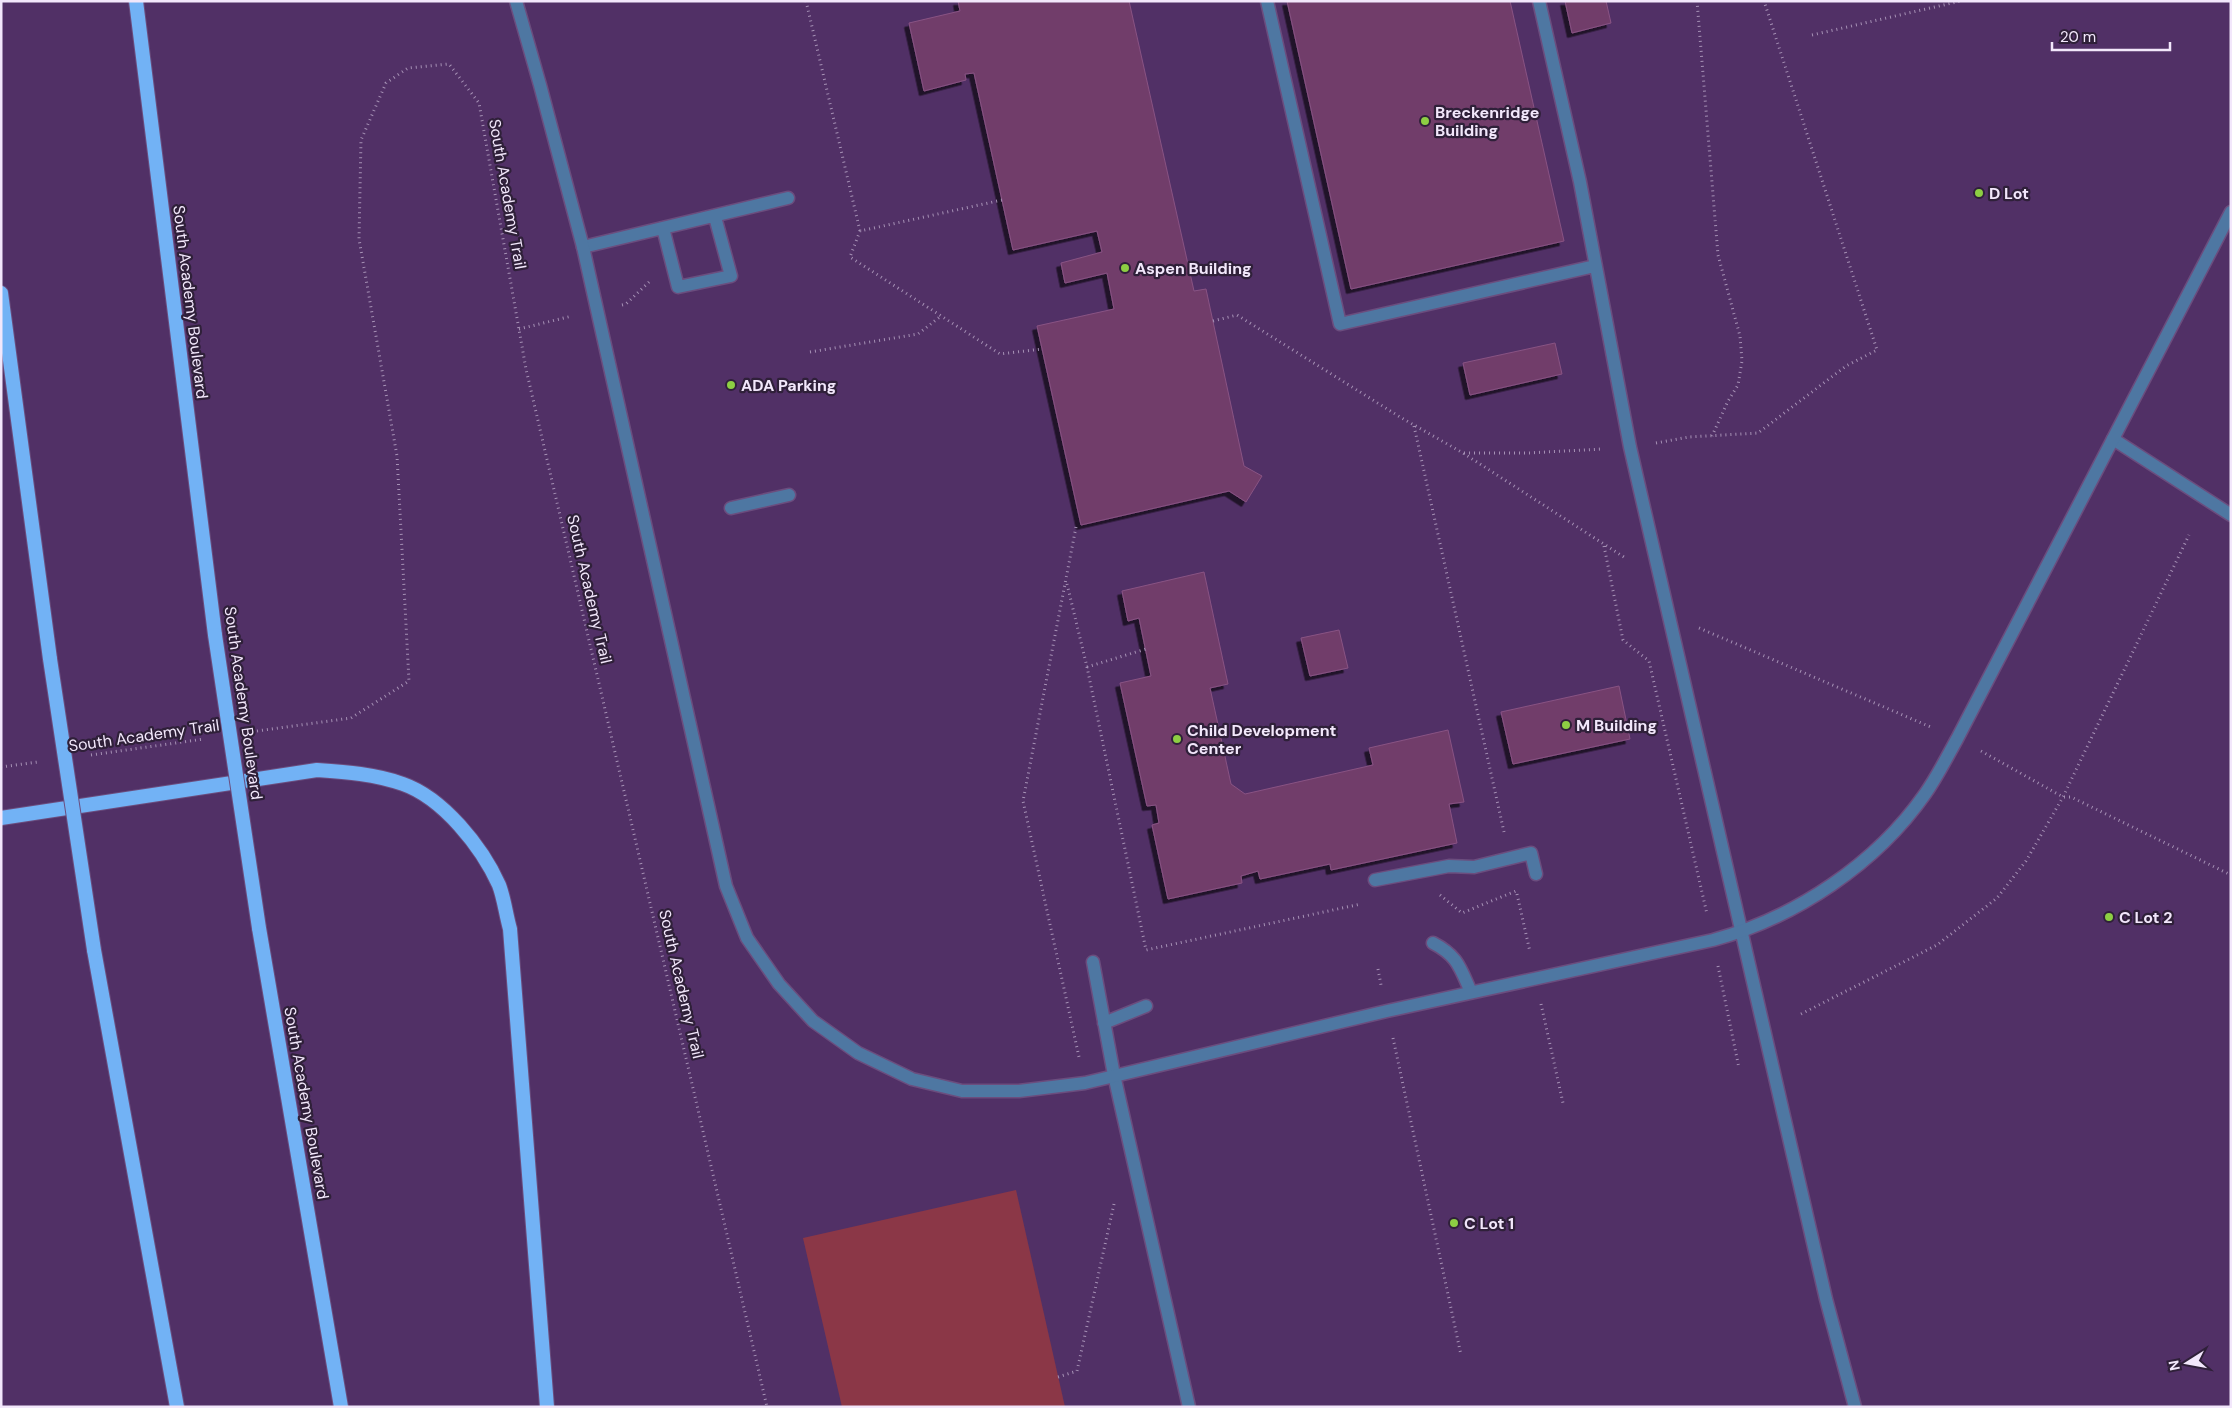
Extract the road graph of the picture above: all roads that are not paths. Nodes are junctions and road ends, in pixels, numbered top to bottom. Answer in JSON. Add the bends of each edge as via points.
{"nodes":[{"id":1,"x":516,"y":1,"type":"edge"},
{"id":2,"x":1267,"y":1,"type":"edge"},
{"id":3,"x":1539,"y":1,"type":"edge"},
{"id":4,"x":138,"y":4,"type":"edge"},
{"id":5,"x":788,"y":198,"type":"dead end"},
{"id":6,"x":2231,"y":212,"type":"edge"},
{"id":7,"x":715,"y":217,"type":"junction"},
{"id":8,"x":663,"y":228,"type":"junction"},
{"id":9,"x":583,"y":247,"type":"junction"},
{"id":10,"x":1595,"y":266,"type":"junction"},
{"id":11,"x":1,"y":293,"type":"edge"},
{"id":12,"x":2113,"y":439,"type":"junction"},
{"id":13,"x":789,"y":496,"type":"dead end"},
{"id":14,"x":731,"y":508,"type":"dead end"},
{"id":15,"x":2231,"y":515,"type":"edge"},
{"id":16,"x":1,"y":818,"type":"edge"},
{"id":17,"x":1536,"y":874,"type":"dead end"},
{"id":18,"x":1375,"y":880,"type":"dead end"},
{"id":19,"x":1741,"y":933,"type":"junction"},
{"id":20,"x":1433,"y":943,"type":"dead end"},
{"id":21,"x":1093,"y":962,"type":"dead end"},
{"id":22,"x":1471,"y":992,"type":"junction"},
{"id":23,"x":1146,"y":1006,"type":"dead end"},
{"id":24,"x":1104,"y":1023,"type":"junction"},
{"id":25,"x":1114,"y":1075,"type":"junction"},
{"id":26,"x":177,"y":1407,"type":"edge"},
{"id":27,"x":341,"y":1407,"type":"edge"},
{"id":28,"x":547,"y":1407,"type":"edge"},
{"id":29,"x":1189,"y":1407,"type":"edge"},
{"id":30,"x":1855,"y":1407,"type":"edge"}],
"edges":[{"from":1,"to":9,"type":"street"},
{"from":2,"to":10,"type":"street","via":[[1340,324]]},
{"from":3,"to":10,"type":"street","via":[[1580,182]]},
{"from":4,"to":27,"type":"highway","name":"South Academy Boulevard","bridge":true,"via":[[215,635],[260,928]]},
{"from":5,"to":7,"type":"street"},
{"from":6,"to":12,"type":"street"},
{"from":7,"to":8,"type":"street"},
{"from":7,"to":8,"type":"street","via":[[731,276],[678,287]]},
{"from":8,"to":9,"type":"street"},
{"from":9,"to":25,"type":"street","via":[[726,886],[747,938],[779,984],[813,1020],[858,1054],[912,1079],[962,1091],[1019,1092],[1085,1083]]},
{"from":10,"to":19,"type":"street","via":[[1630,447]]},
{"from":11,"to":26,"type":"highway","bridge":true,"via":[[50,659],[94,950]]},
{"from":12,"to":15,"type":"street"},
{"from":12,"to":19,"type":"street","via":[[1958,739],[1924,795],[1881,846],[1841,877],[1794,908]]},
{"from":13,"to":14,"type":"street"},
{"from":16,"to":28,"type":"highway","via":[[317,770],[361,773],[405,784],[442,807],[477,848],[499,886],[510,929]]},
{"from":17,"to":18,"type":"street","via":[[1531,853],[1474,867],[1449,866]]},
{"from":19,"to":22,"type":"street"},
{"from":19,"to":30,"type":"street","via":[[1826,1299]]},
{"from":20,"to":22,"type":"street","via":[[1449,951],[1457,960]]},
{"from":21,"to":24,"type":"street"},
{"from":22,"to":25,"type":"street"},
{"from":23,"to":24,"type":"street"},
{"from":24,"to":25,"type":"street"},
{"from":25,"to":29,"type":"street"}]}
